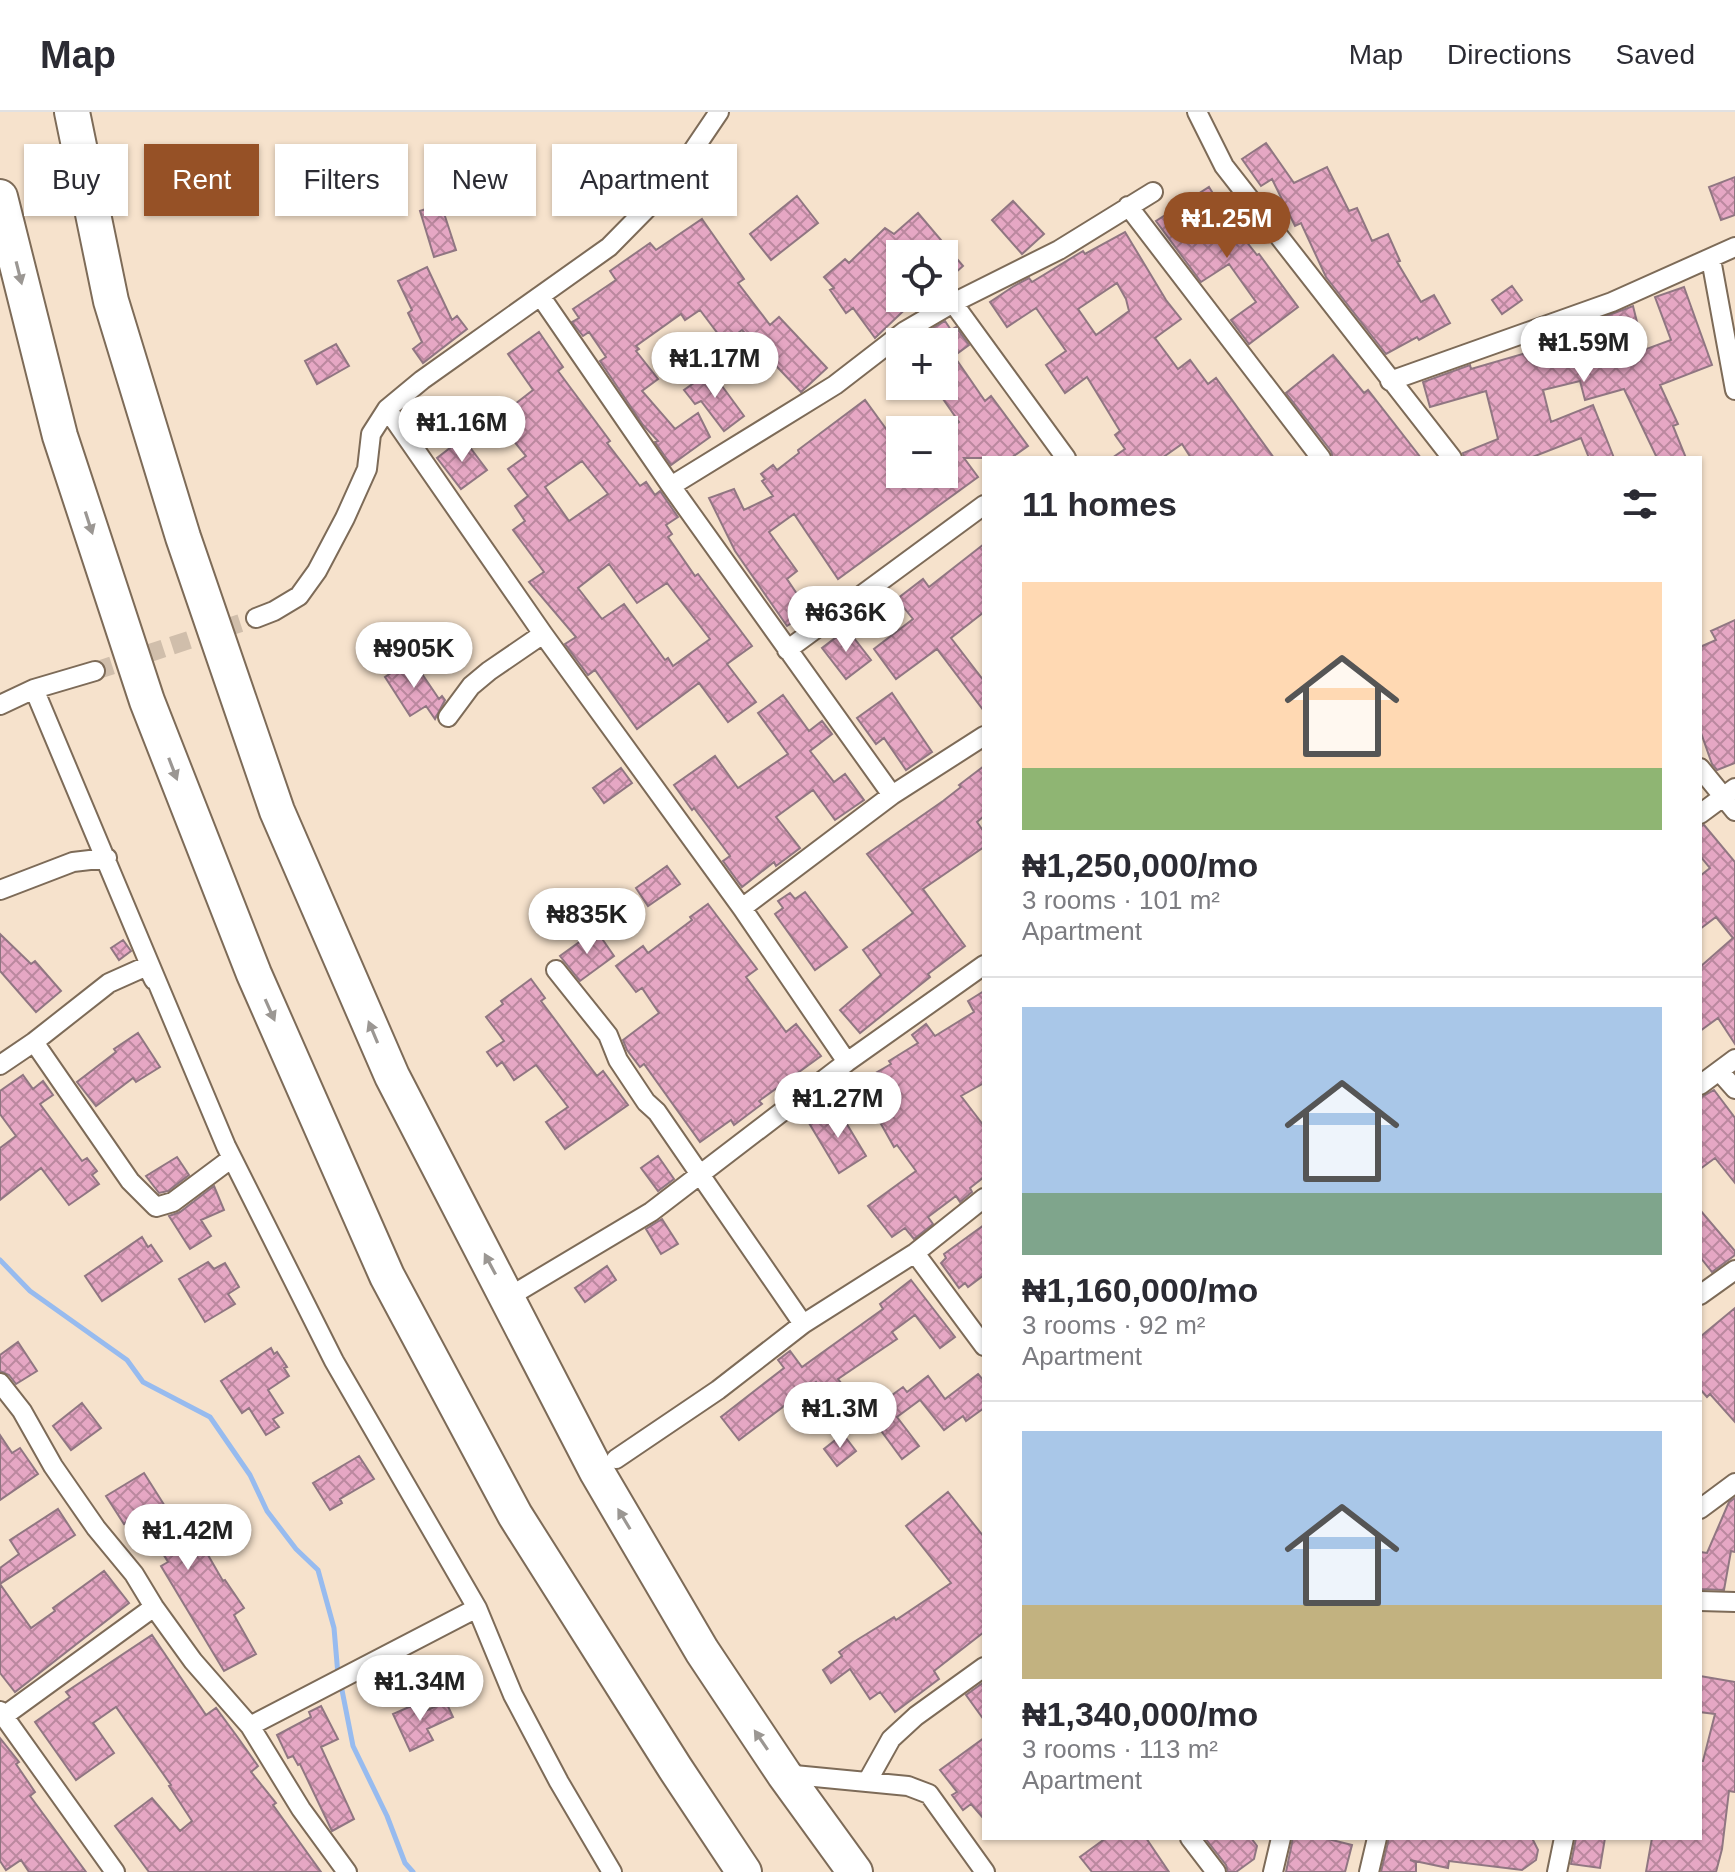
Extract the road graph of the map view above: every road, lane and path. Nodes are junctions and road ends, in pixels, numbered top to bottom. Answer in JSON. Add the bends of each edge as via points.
{"nodes":[{"id":1,"x":72,"y":112,"type":"edge"},
{"id":2,"x":719,"y":112,"type":"edge"},
{"id":3,"x":1197,"y":112,"type":"edge"},
{"id":4,"x":1153,"y":192,"type":"dead end"},
{"id":5,"x":0,"y":197,"type":"edge"},
{"id":6,"x":1128,"y":206,"type":"junction"},
{"id":7,"x":1735,"y":247,"type":"edge"},
{"id":8,"x":1711,"y":259,"type":"junction"},
{"id":9,"x":541,"y":297,"type":"junction"},
{"id":10,"x":958,"y":300,"type":"edge"},
{"id":11,"x":958,"y":310,"type":"edge"},
{"id":12,"x":938,"y":312,"type":"edge"},
{"id":13,"x":1390,"y":381,"type":"junction"},
{"id":14,"x":1735,"y":390,"type":"edge"},
{"id":15,"x":387,"y":409,"type":"junction"},
{"id":16,"x":1058,"y":455,"type":"edge"},
{"id":17,"x":1319,"y":456,"type":"edge"},
{"id":18,"x":1450,"y":456,"type":"edge"},
{"id":19,"x":671,"y":486,"type":"junction"},
{"id":20,"x":982,"y":506,"type":"edge"},
{"id":21,"x":256,"y":618,"type":"tunnel mouth"},
{"id":22,"x":543,"y":634,"type":"junction"},
{"id":23,"x":787,"y":650,"type":"junction"},
{"id":24,"x":95,"y":671,"type":"tunnel mouth"},
{"id":25,"x":34,"y":689,"type":"junction"},
{"id":26,"x":0,"y":705,"type":"edge"},
{"id":27,"x":448,"y":717,"type":"dead end"},
{"id":28,"x":982,"y":737,"type":"edge"},
{"id":29,"x":1702,"y":770,"type":"edge"},
{"id":30,"x":892,"y":795,"type":"junction"},
{"id":31,"x":1731,"y":799,"type":"edge"},
{"id":32,"x":1702,"y":813,"type":"edge"},
{"id":33,"x":107,"y":858,"type":"junction"},
{"id":34,"x":0,"y":890,"type":"edge"},
{"id":35,"x":742,"y":908,"type":"junction"},
{"id":36,"x":982,"y":966,"type":"edge"},
{"id":37,"x":556,"y":970,"type":"dead end"},
{"id":38,"x":162,"y":996,"type":"junction"},
{"id":39,"x":34,"y":1042,"type":"junction"},
{"id":40,"x":1735,"y":1059,"type":"edge"},
{"id":41,"x":847,"y":1062,"type":"junction"},
{"id":42,"x":0,"y":1065,"type":"edge"},
{"id":43,"x":1719,"y":1071,"type":"junction"},
{"id":44,"x":1702,"y":1084,"type":"edge"},
{"id":45,"x":1735,"y":1089,"type":"edge"},
{"id":46,"x":232,"y":1158,"type":"junction"},
{"id":47,"x":700,"y":1176,"type":"junction"},
{"id":48,"x":982,"y":1200,"type":"edge"},
{"id":49,"x":915,"y":1253,"type":"junction"},
{"id":50,"x":1735,"y":1270,"type":"edge"},
{"id":51,"x":1702,"y":1294,"type":"edge"},
{"id":52,"x":507,"y":1298,"type":"junction"},
{"id":53,"x":803,"y":1324,"type":"junction"},
{"id":54,"x":982,"y":1343,"type":"edge"},
{"id":55,"x":0,"y":1383,"type":"edge"},
{"id":56,"x":616,"y":1459,"type":"dead end"},
{"id":57,"x":1735,"y":1483,"type":"edge"},
{"id":58,"x":1702,"y":1508,"type":"edge"},
{"id":59,"x":1702,"y":1601,"type":"edge"},
{"id":60,"x":1735,"y":1602,"type":"edge"},
{"id":61,"x":154,"y":1607,"type":"junction"},
{"id":62,"x":477,"y":1608,"type":"junction"},
{"id":63,"x":982,"y":1668,"type":"edge"},
{"id":64,"x":2,"y":1713,"type":"edge"},
{"id":65,"x":250,"y":1726,"type":"junction"},
{"id":66,"x":784,"y":1774,"type":"junction"},
{"id":67,"x":867,"y":1782,"type":"junction"},
{"id":68,"x":1192,"y":1840,"type":"edge"},
{"id":69,"x":1281,"y":1840,"type":"edge"},
{"id":70,"x":1377,"y":1840,"type":"edge"},
{"id":71,"x":1564,"y":1840,"type":"edge"},
{"id":72,"x":115,"y":1872,"type":"edge"},
{"id":73,"x":347,"y":1872,"type":"edge"},
{"id":74,"x":612,"y":1872,"type":"edge"},
{"id":75,"x":744,"y":1872,"type":"edge"},
{"id":76,"x":855,"y":1872,"type":"edge"},
{"id":77,"x":985,"y":1872,"type":"edge"},
{"id":78,"x":1216,"y":1872,"type":"edge"},
{"id":79,"x":1273,"y":1872,"type":"edge"},
{"id":80,"x":1369,"y":1872,"type":"edge"},
{"id":81,"x":1557,"y":1872,"type":"edge"}],
"edges":[{"from":52,"to":1,"type":"highway","one_way":true,"via":[[392,1076],[277,811],[183,537],[111,301]]},
{"from":2,"to":9,"type":"street","via":[[669,186],[609,247]]},
{"from":3,"to":13,"type":"street","via":[[1224,166]]},
{"from":4,"to":6,"type":"street"},
{"from":5,"to":75,"type":"highway","one_way":true,"via":[[60,436],[147,701],[254,974],[374,1247],[515,1515]]},
{"from":6,"to":10,"type":"street","via":[[1059,250]]},
{"from":6,"to":17,"type":"street"},
{"from":7,"to":8,"type":"street"},
{"from":8,"to":13,"type":"street","via":[[1612,302]]},
{"from":8,"to":14,"type":"street"},
{"from":9,"to":15,"type":"street"},
{"from":9,"to":19,"type":"street"},
{"from":11,"to":16,"type":"street"},
{"from":12,"to":19,"type":"street","via":[[835,385]]},
{"from":13,"to":18,"type":"street"},
{"from":15,"to":21,"type":"street","via":[[371,434],[367,469],[317,571],[299,596]]},
{"from":15,"to":22,"type":"street"},
{"from":19,"to":23,"type":"street"},
{"from":20,"to":23,"type":"street"},
{"from":22,"to":27,"type":"street","via":[[471,686]]},
{"from":22,"to":35,"type":"street"},
{"from":23,"to":30,"type":"street"},
{"from":24,"to":25,"type":"street"},
{"from":25,"to":26,"type":"street"},
{"from":25,"to":33,"type":"street"},
{"from":28,"to":30,"type":"street"},
{"from":29,"to":31,"type":"street"},
{"from":30,"to":35,"type":"street"},
{"from":31,"to":32,"type":"street"},
{"from":33,"to":34,"type":"street","via":[[73,862]]},
{"from":33,"to":38,"type":"street"},
{"from":35,"to":41,"type":"street"},
{"from":36,"to":41,"type":"street"},
{"from":37,"to":47,"type":"street","via":[[608,1035],[618,1060]]},
{"from":38,"to":39,"type":"street","via":[[147,966],[109,983]]},
{"from":38,"to":46,"type":"street"},
{"from":39,"to":42,"type":"street"},
{"from":39,"to":46,"type":"street","via":[[130,1181],[156,1207],[173,1202]]},
{"from":40,"to":43,"type":"street"},
{"from":41,"to":47,"type":"street"},
{"from":43,"to":44,"type":"street"},
{"from":43,"to":45,"type":"street"},
{"from":46,"to":62,"type":"street","via":[[334,1361]]},
{"from":47,"to":52,"type":"street","via":[[651,1212]]},
{"from":47,"to":53,"type":"street"},
{"from":48,"to":49,"type":"street"},
{"from":49,"to":53,"type":"street"},
{"from":49,"to":54,"type":"street"},
{"from":50,"to":51,"type":"street"},
{"from":66,"to":52,"type":"highway","one_way":true,"via":[[702,1651],[597,1472]]},
{"from":53,"to":56,"type":"street"},
{"from":55,"to":61,"type":"street"},
{"from":57,"to":58,"type":"street"},
{"from":59,"to":60,"type":"street"},
{"from":61,"to":64,"type":"street"},
{"from":61,"to":65,"type":"street"},
{"from":62,"to":65,"type":"street"},
{"from":62,"to":74,"type":"street","via":[[513,1695]]},
{"from":63,"to":67,"type":"street","via":[[891,1739]]},
{"from":64,"to":72,"type":"street"},
{"from":65,"to":73,"type":"street"},
{"from":66,"to":67,"type":"street"},
{"from":66,"to":76,"type":"highway"},
{"from":67,"to":77,"type":"street","via":[[929,1794]]},
{"from":68,"to":78,"type":"street"},
{"from":69,"to":79,"type":"street"},
{"from":70,"to":80,"type":"street"},
{"from":71,"to":81,"type":"street"}]}
